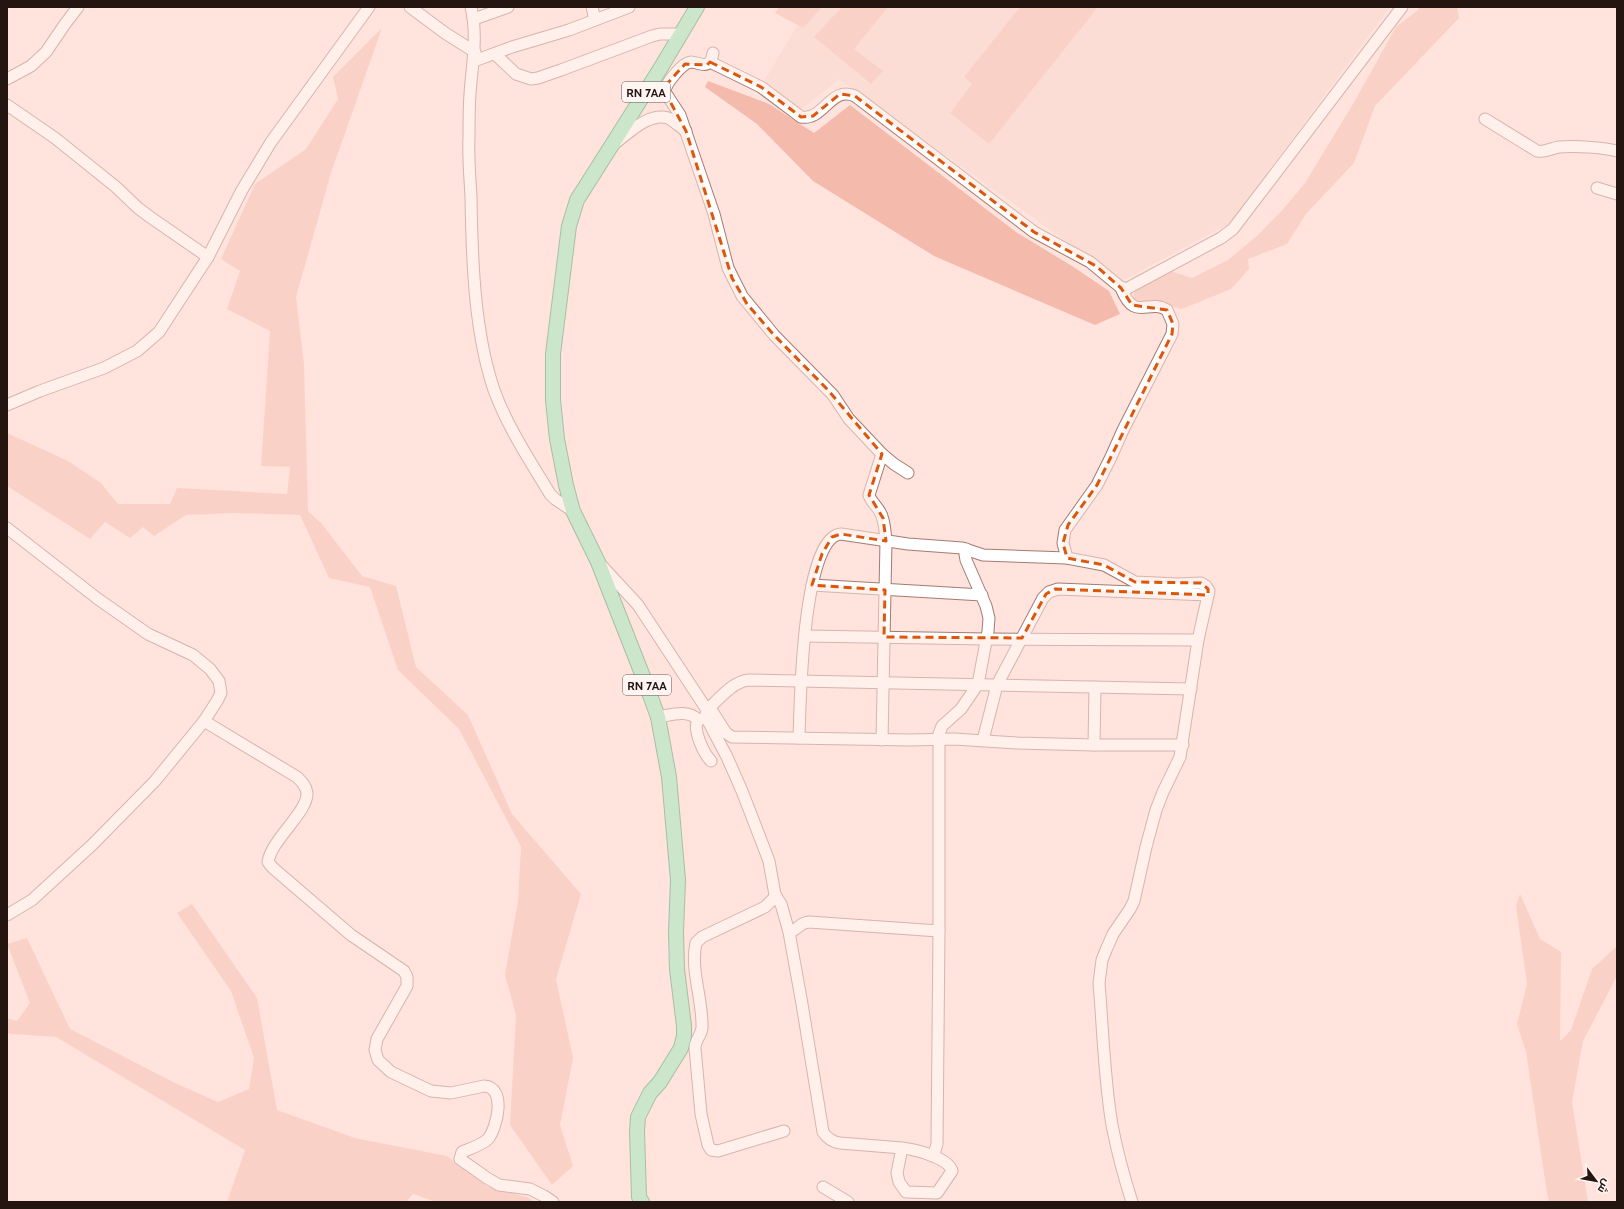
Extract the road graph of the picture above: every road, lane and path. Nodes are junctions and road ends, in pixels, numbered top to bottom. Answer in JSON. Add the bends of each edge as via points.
{"nodes":[{"id":1,"x":78,"y":7,"type":"edge"},
{"id":2,"x":369,"y":7,"type":"edge"},
{"id":3,"x":410,"y":7,"type":"edge"},
{"id":4,"x":471,"y":7,"type":"edge"},
{"id":5,"x":508,"y":7,"type":"edge"},
{"id":6,"x":592,"y":7,"type":"edge"},
{"id":7,"x":629,"y":7,"type":"edge"},
{"id":8,"x":697,"y":7,"type":"edge"},
{"id":9,"x":1402,"y":7,"type":"edge"},
{"id":10,"x":474,"y":19,"type":"junction"},
{"id":11,"x":595,"y":20,"type":"junction"},
{"id":12,"x":682,"y":34,"type":"junction"},
{"id":13,"x":495,"y":54,"type":"junction"},
{"id":14,"x":474,"y":57,"type":"junction"},
{"id":15,"x":7,"y":79,"type":"edge"},
{"id":16,"x":7,"y":105,"type":"edge"},
{"id":17,"x":1485,"y":120,"type":"dead end"},
{"id":18,"x":686,"y":132,"type":"junction"},
{"id":19,"x":610,"y":147,"type":"junction"},
{"id":20,"x":1617,"y":151,"type":"edge"},
{"id":21,"x":1597,"y":188,"type":"dead end"},
{"id":22,"x":1617,"y":194,"type":"edge"},
{"id":23,"x":208,"y":257,"type":"junction"},
{"id":24,"x":1121,"y":288,"type":"junction"},
{"id":25,"x":7,"y":405,"type":"edge"},
{"id":26,"x":882,"y":454,"type":"junction"},
{"id":27,"x":908,"y":473,"type":"dead end"},
{"id":28,"x":573,"y":511,"type":"junction"},
{"id":29,"x":7,"y":528,"type":"edge"},
{"id":30,"x":886,"y":541,"type":"junction"},
{"id":31,"x":966,"y":549,"type":"junction"},
{"id":32,"x":1067,"y":558,"type":"junction"},
{"id":33,"x":598,"y":562,"type":"junction"},
{"id":34,"x":812,"y":585,"type":"junction"},
{"id":35,"x":885,"y":590,"type":"junction"},
{"id":36,"x":982,"y":595,"type":"junction"},
{"id":37,"x":1208,"y":596,"type":"junction"},
{"id":38,"x":805,"y":636,"type":"junction"},
{"id":39,"x":884,"y":637,"type":"junction"},
{"id":40,"x":1022,"y":638,"type":"junction"},
{"id":41,"x":987,"y":639,"type":"junction"},
{"id":42,"x":1198,"y":640,"type":"junction"},
{"id":43,"x":800,"y":681,"type":"junction"},
{"id":44,"x":883,"y":682,"type":"junction"},
{"id":45,"x":978,"y":684,"type":"junction"},
{"id":46,"x":997,"y":685,"type":"junction"},
{"id":47,"x":1095,"y":687,"type":"junction"},
{"id":48,"x":1191,"y":689,"type":"junction"},
{"id":49,"x":705,"y":714,"type":"junction"},
{"id":50,"x":658,"y":717,"type":"junction"},
{"id":51,"x":204,"y":721,"type":"junction"},
{"id":52,"x":799,"y":738,"type":"junction"},
{"id":53,"x":939,"y":739,"type":"junction"},
{"id":54,"x":882,"y":740,"type":"junction"},
{"id":55,"x":984,"y":740,"type":"junction"},
{"id":56,"x":1183,"y":744,"type":"junction"},
{"id":57,"x":1094,"y":745,"type":"junction"},
{"id":58,"x":711,"y":762,"type":"dead end"},
{"id":59,"x":776,"y":896,"type":"junction"},
{"id":60,"x":7,"y":915,"type":"edge"},
{"id":61,"x":939,"y":931,"type":"junction"},
{"id":62,"x":789,"y":932,"type":"junction"},
{"id":63,"x":690,"y":1038,"type":"junction"},
{"id":64,"x":784,"y":1131,"type":"dead end"},
{"id":65,"x":902,"y":1148,"type":"junction"},
{"id":66,"x":931,"y":1155,"type":"junction"},
{"id":67,"x":823,"y":1187,"type":"dead end"},
{"id":68,"x":553,"y":1202,"type":"edge"},
{"id":69,"x":642,"y":1202,"type":"edge"},
{"id":70,"x":848,"y":1202,"type":"edge"},
{"id":71,"x":1132,"y":1202,"type":"edge"}],
"edges":[{"from":1,"to":15,"type":"street","via":[[46,52],[31,66]]},
{"from":2,"to":23,"type":"street","via":[[271,142],[242,190]]},
{"from":3,"to":14,"type":"street"},
{"from":4,"to":10,"type":"street"},
{"from":5,"to":10,"type":"street"},
{"from":6,"to":11,"type":"street"},
{"from":7,"to":11,"type":"street"},
{"from":8,"to":12,"type":"main road","number":"RN 7AA"},
{"from":9,"to":24,"type":"street","via":[[1233,229],[1126,289]]},
{"from":10,"to":14,"type":"street"},
{"from":11,"to":13,"type":"street"},
{"from":12,"to":13,"type":"street","via":[[652,36],[531,79],[516,74]]},
{"from":12,"to":19,"type":"main road","number":"RN 7AA"},
{"from":13,"to":14,"type":"street"},
{"from":14,"to":28,"type":"street","via":[[469,131],[471,226],[484,350],[494,389],[516,435],[550,494]]},
{"from":16,"to":23,"type":"street","via":[[55,138],[144,212]]},
{"from":17,"to":20,"type":"street","via":[[1537,151],[1545,152],[1558,147]]},
{"from":18,"to":19,"type":"street","via":[[668,118],[654,118]]},
{"from":18,"to":24,"type":"street","via":[[677,109],[667,95],[666,86],[685,64],[691,62],[706,64],[712,58],[761,87],[801,117],[812,116],[840,94],[848,93],[1029,228],[1090,262]]},
{"from":18,"to":26,"type":"street","via":[[714,214],[728,268],[742,296],[774,335],[833,395],[849,418]]},
{"from":19,"to":28,"type":"main road","number":"RN 7AA","via":[[577,200],[569,226],[553,354],[553,400],[566,485]]},
{"from":21,"to":22,"type":"street"},
{"from":23,"to":25,"type":"street","via":[[158,332],[137,351],[104,368]]},
{"from":24,"to":32,"type":"street","via":[[1125,298],[1132,305],[1167,310],[1173,324],[1172,334],[1097,485],[1065,530],[1063,543]]},
{"from":26,"to":27,"type":"street"},
{"from":26,"to":30,"type":"street","via":[[869,495],[883,518]]},
{"from":28,"to":33,"type":"main road","number":"RN 7AA"},
{"from":29,"to":51,"type":"street","via":[[98,599],[148,634],[194,655],[210,669],[219,681],[221,693]]},
{"from":30,"to":31,"type":"street"},
{"from":30,"to":34,"type":"street","via":[[841,534],[832,537],[822,554]]},
{"from":30,"to":35,"type":"street"},
{"from":31,"to":32,"type":"street","via":[[983,555]]},
{"from":31,"to":36,"type":"street","via":[[966,560]]},
{"from":32,"to":37,"type":"street","via":[[1100,564],[1129,580],[1141,583],[1201,583],[1208,589]]},
{"from":33,"to":49,"type":"street","via":[[638,606]]},
{"from":33,"to":50,"type":"main road","number":"RN 7AA"},
{"from":34,"to":35,"type":"street"},
{"from":34,"to":38,"type":"street"},
{"from":35,"to":36,"type":"street"},
{"from":35,"to":39,"type":"street"},
{"from":36,"to":41,"type":"street","via":[[989,618]]},
{"from":37,"to":40,"type":"street","via":[[1055,589],[1046,594]]},
{"from":37,"to":42,"type":"street"},
{"from":38,"to":39,"type":"street"},
{"from":38,"to":43,"type":"street"},
{"from":39,"to":41,"type":"street"},
{"from":39,"to":44,"type":"street"},
{"from":40,"to":41,"type":"street"},
{"from":40,"to":42,"type":"street"},
{"from":40,"to":46,"type":"street"},
{"from":41,"to":45,"type":"street"},
{"from":42,"to":48,"type":"street"},
{"from":43,"to":44,"type":"street"},
{"from":43,"to":49,"type":"street","via":[[742,681]]},
{"from":43,"to":52,"type":"street"},
{"from":44,"to":45,"type":"street"},
{"from":44,"to":54,"type":"street"},
{"from":45,"to":46,"type":"street"},
{"from":45,"to":53,"type":"street","via":[[961,708],[942,726]]},
{"from":46,"to":47,"type":"street"},
{"from":46,"to":55,"type":"street"},
{"from":47,"to":48,"type":"street"},
{"from":47,"to":57,"type":"street"},
{"from":48,"to":56,"type":"street"},
{"from":49,"to":50,"type":"street","via":[[684,713]]},
{"from":49,"to":52,"type":"street","via":[[730,736]]},
{"from":49,"to":58,"type":"street","via":[[696,725],[702,748]]},
{"from":49,"to":59,"type":"street","via":[[742,791],[769,861]]},
{"from":50,"to":63,"type":"main road","number":"RN 7AA","via":[[669,776],[677,873],[677,969],[684,1026]]},
{"from":51,"to":60,"type":"street","via":[[155,781],[92,845],[32,900]]},
{"from":51,"to":68,"type":"street","via":[[298,777],[305,785],[305,803],[272,850],[268,862],[351,935],[404,971],[407,986],[377,1039],[375,1050],[378,1060],[391,1072],[431,1091],[451,1093],[484,1086],[494,1090],[498,1102],[496,1125],[486,1141],[462,1152],[460,1159],[499,1185],[530,1189]]},
{"from":52,"to":54,"type":"street"},
{"from":53,"to":54,"type":"street"},
{"from":53,"to":55,"type":"street"},
{"from":53,"to":61,"type":"street"},
{"from":55,"to":57,"type":"street"},
{"from":56,"to":57,"type":"street"},
{"from":56,"to":71,"type":"street","via":[[1178,762],[1156,810],[1134,901],[1109,942],[1100,971],[1112,1125]]},
{"from":59,"to":62,"type":"street"},
{"from":59,"to":63,"type":"street","via":[[765,907],[702,937],[696,943],[702,1028]]},
{"from":61,"to":62,"type":"street","via":[[809,922]]},
{"from":61,"to":66,"type":"street","via":[[937,1144]]},
{"from":62,"to":65,"type":"street","via":[[823,1132],[836,1142]]},
{"from":63,"to":64,"type":"street","via":[[695,1048],[701,1114],[711,1150],[718,1151]]},
{"from":63,"to":69,"type":"main road","number":"RN 7AA","via":[[650,1093],[638,1117],[639,1197]]},
{"from":65,"to":66,"type":"street"},
{"from":65,"to":66,"type":"street","via":[[897,1169],[898,1178],[903,1189],[908,1192],[937,1193],[952,1172],[950,1166]]},
{"from":67,"to":70,"type":"street"}]}
